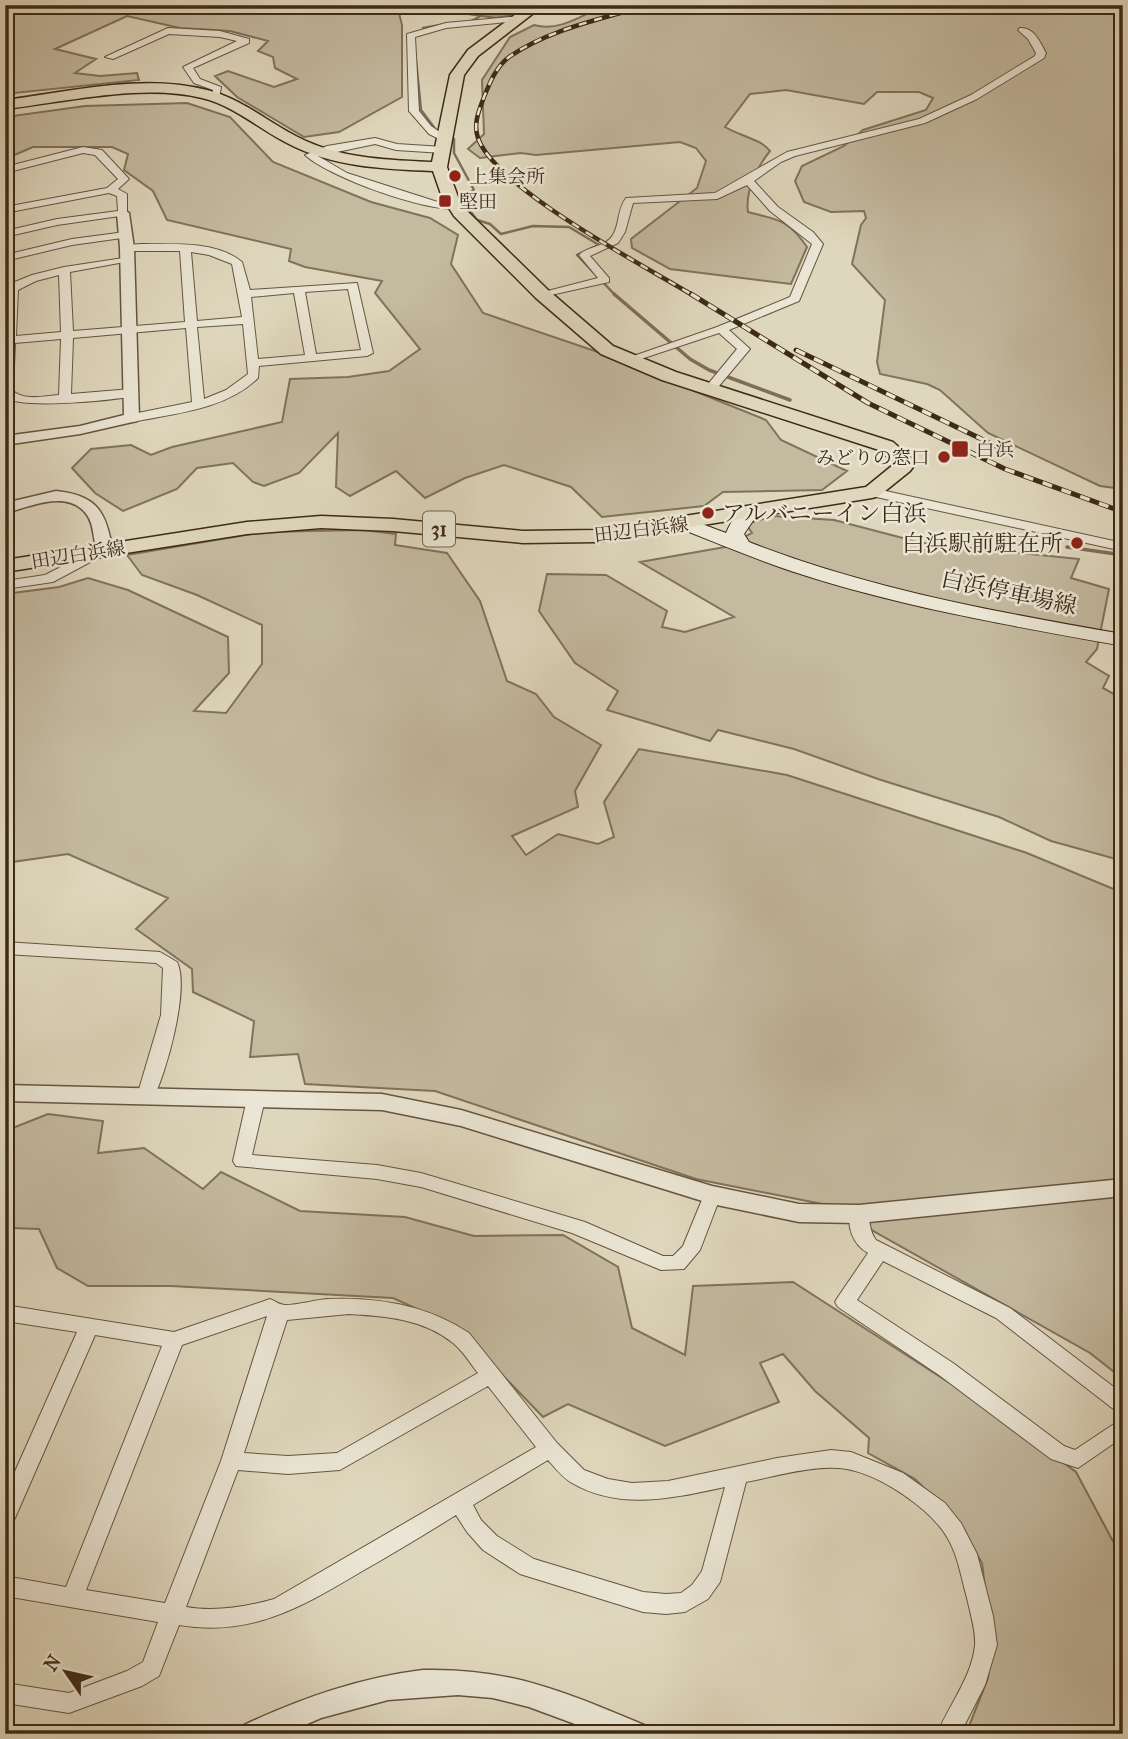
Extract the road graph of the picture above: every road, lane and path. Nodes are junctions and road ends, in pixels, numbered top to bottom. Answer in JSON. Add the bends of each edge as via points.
{"nodes":[{"id":1,"x":537,"y":5,"type":"edge"},
{"id":2,"x":519,"y":18,"type":"junction"},
{"id":3,"x":1023,"y":30,"type":"dead end"},
{"id":4,"x":110,"y":57,"type":"dead end"},
{"id":5,"x":216,"y":97,"type":"junction"},
{"id":6,"x":5,"y":105,"type":"edge"},
{"id":7,"x":318,"y":151,"type":"junction"},
{"id":8,"x":442,"y":152,"type":"junction"},
{"id":9,"x":5,"y":170,"type":"edge"},
{"id":10,"x":748,"y":180,"type":"junction"},
{"id":11,"x":110,"y":190,"type":"junction"},
{"id":12,"x":455,"y":206,"type":"junction"},
{"id":13,"x":5,"y":210,"type":"edge"},
{"id":14,"x":122,"y":214,"type":"junction"},
{"id":15,"x":5,"y":234,"type":"edge"},
{"id":16,"x":126,"y":247,"type":"junction"},
{"id":17,"x":186,"y":249,"type":"junction"},
{"id":18,"x":5,"y":258,"type":"edge"},
{"id":19,"x":64,"y":270,"type":"junction"},
{"id":20,"x":299,"y":289,"type":"junction"},
{"id":21,"x":9,"y":290,"type":"edge"},
{"id":22,"x":245,"y":294,"type":"junction"},
{"id":23,"x":542,"y":294,"type":"junction"},
{"id":24,"x":246,"y":320,"type":"junction"},
{"id":25,"x":191,"y":325,"type":"junction"},
{"id":26,"x":721,"y":329,"type":"junction"},
{"id":27,"x":129,"y":330,"type":"junction"},
{"id":28,"x":67,"y":335,"type":"junction"},
{"id":29,"x":7,"y":340,"type":"edge"},
{"id":30,"x":311,"y":358,"type":"junction"},
{"id":31,"x":628,"y":360,"type":"junction"},
{"id":32,"x":252,"y":363,"type":"junction"},
{"id":33,"x":7,"y":367,"type":"edge"},
{"id":34,"x":718,"y":380,"type":"junction"},
{"id":35,"x":131,"y":393,"type":"junction"},
{"id":36,"x":65,"y":398,"type":"junction"},
{"id":37,"x":198,"y":403,"type":"junction"},
{"id":38,"x":132,"y":418,"type":"junction"},
{"id":39,"x":5,"y":441,"type":"edge"},
{"id":40,"x":872,"y":492,"type":"junction"},
{"id":41,"x":5,"y":508,"type":"edge"},
{"id":42,"x":750,"y":512,"type":"junction"},
{"id":43,"x":686,"y":524,"type":"junction"},
{"id":44,"x":741,"y":546,"type":"junction"},
{"id":45,"x":1123,"y":547,"type":"edge"},
{"id":46,"x":104,"y":548,"type":"junction"},
{"id":47,"x":5,"y":566,"type":"edge"},
{"id":48,"x":5,"y":585,"type":"edge"},
{"id":49,"x":1123,"y":640,"type":"edge"},
{"id":50,"x":5,"y":948,"type":"edge"},
{"id":51,"x":5,"y":1093,"type":"edge"},
{"id":52,"x":146,"y":1096,"type":"junction"},
{"id":53,"x":256,"y":1099,"type":"junction"},
{"id":54,"x":1123,"y":1187,"type":"edge"},
{"id":55,"x":712,"y":1195,"type":"junction"},
{"id":56,"x":859,"y":1214,"type":"junction"},
{"id":57,"x":879,"y":1251,"type":"junction"},
{"id":58,"x":5,"y":1313,"type":"edge"},
{"id":59,"x":279,"y":1314,"type":"junction"},
{"id":60,"x":89,"y":1326,"type":"junction"},
{"id":61,"x":174,"y":1340,"type":"junction"},
{"id":62,"x":491,"y":1375,"type":"junction"},
{"id":63,"x":1123,"y":1405,"type":"edge"},
{"id":64,"x":1123,"y":1426,"type":"edge"},
{"id":65,"x":550,"y":1449,"type":"junction"},
{"id":66,"x":231,"y":1461,"type":"junction"},
{"id":67,"x":738,"y":1475,"type":"junction"},
{"id":68,"x":460,"y":1503,"type":"junction"},
{"id":69,"x":5,"y":1518,"type":"edge"},
{"id":70,"x":5,"y":1586,"type":"edge"},
{"id":71,"x":72,"y":1599,"type":"junction"},
{"id":72,"x":172,"y":1614,"type":"junction"},
{"id":73,"x":5,"y":1693,"type":"edge"},
{"id":74,"x":254,"y":1734,"type":"edge"},
{"id":75,"x":634,"y":1734,"type":"edge"},
{"id":76,"x":948,"y":1734,"type":"edge"}],
"edges":[{"from":1,"to":2,"type":"main road"},
{"from":2,"to":8,"type":"main road","via":[[473,53],[457,75]]},
{"from":2,"to":8,"type":"street","via":[[417,31],[410,36],[414,111],[438,138]]},
{"from":3,"to":10,"type":"street","via":[[1040,47],[1039,58],[974,97],[922,121],[791,154]]},
{"from":4,"to":5,"type":"street","via":[[167,31],[220,34],[246,41],[188,68],[197,81],[218,89]]},
{"from":5,"to":6,"type":"main road","via":[[182,90],[146,90]]},
{"from":5,"to":7,"type":"main road"},
{"from":7,"to":8,"type":"main road","via":[[377,163]]},
{"from":7,"to":12,"type":"street","via":[[310,155],[343,176],[443,207]]},
{"from":8,"to":12,"type":"main road","name":"田辺白浜線","number":"31"},
{"from":9,"to":11,"type":"street","via":[[83,150],[98,152],[124,179]]},
{"from":10,"to":23,"type":"street","via":[[717,196],[630,200],[614,242],[584,255],[604,280]]},
{"from":10,"to":26,"type":"street","via":[[774,209],[818,244],[795,299]]},
{"from":11,"to":13,"type":"street"},
{"from":11,"to":14,"type":"street","via":[[122,194]]},
{"from":12,"to":23,"type":"main road","name":"田辺白浜線","number":"31"},
{"from":14,"to":15,"type":"street"},
{"from":14,"to":16,"type":"street"},
{"from":16,"to":17,"type":"street"},
{"from":16,"to":18,"type":"street","via":[[72,242]]},
{"from":16,"to":19,"type":"street"},
{"from":16,"to":27,"type":"street"},
{"from":17,"to":22,"type":"street","via":[[237,262]]},
{"from":17,"to":25,"type":"street"},
{"from":19,"to":21,"type":"street"},
{"from":19,"to":28,"type":"street"},
{"from":20,"to":22,"type":"street"},
{"from":20,"to":30,"type":"street"},
{"from":20,"to":30,"type":"street","via":[[353,285],[367,353]]},
{"from":21,"to":29,"type":"street"},
{"from":22,"to":24,"type":"street"},
{"from":23,"to":31,"type":"main road","name":"田辺白浜線","number":"31","via":[[607,350]]},
{"from":24,"to":25,"type":"street"},
{"from":24,"to":32,"type":"street"},
{"from":25,"to":27,"type":"street"},
{"from":25,"to":37,"type":"street"},
{"from":26,"to":31,"type":"street"},
{"from":26,"to":34,"type":"street","via":[[744,349]]},
{"from":27,"to":28,"type":"street"},
{"from":27,"to":35,"type":"street"},
{"from":28,"to":29,"type":"street"},
{"from":28,"to":36,"type":"street"},
{"from":29,"to":33,"type":"street"},
{"from":30,"to":32,"type":"street"},
{"from":31,"to":34,"type":"main road","name":"田辺白浜線","number":"31"},
{"from":32,"to":37,"type":"street","via":[[254,375],[247,383]]},
{"from":33,"to":36,"type":"street","via":[[6,392],[14,398]]},
{"from":34,"to":40,"type":"main road","name":"田辺白浜線","number":"31","via":[[886,446],[902,459],[903,467]]},
{"from":35,"to":36,"type":"street"},
{"from":35,"to":38,"type":"street"},
{"from":37,"to":38,"type":"street"},
{"from":38,"to":39,"type":"street"},
{"from":40,"to":42,"type":"main road","name":"田辺白浜線","number":"31"},
{"from":40,"to":45,"type":"street"},
{"from":41,"to":46,"type":"street","via":[[38,496],[76,498],[95,513]]},
{"from":42,"to":43,"type":"main road","name":"田辺白浜線","number":"31"},
{"from":42,"to":44,"type":"main road","via":[[735,534]]},
{"from":43,"to":44,"type":"main road","name":"白浜停車場線"},
{"from":43,"to":46,"type":"main road","name":"田辺白浜線","number":"31","via":[[597,536],[536,537],[321,522],[247,527]]},
{"from":44,"to":49,"type":"main road","name":"白浜停車場線","via":[[851,582]]},
{"from":46,"to":47,"type":"main road","name":"田辺白浜線","number":"31"},
{"from":46,"to":48,"type":"street","via":[[48,579]]},
{"from":50,"to":52,"type":"street","via":[[159,958],[171,966],[164,1042]]},
{"from":51,"to":52,"type":"street"},
{"from":52,"to":53,"type":"street"},
{"from":53,"to":55,"type":"street","via":[[382,1102],[461,1118]]},
{"from":53,"to":55,"type":"street","via":[[242,1161],[377,1172],[421,1181],[578,1227],[661,1263],[677,1264],[691,1250]]},
{"from":54,"to":56,"type":"street"},
{"from":55,"to":56,"type":"street","via":[[799,1213]]},
{"from":56,"to":57,"type":"street","via":[[860,1233]]},
{"from":57,"to":63,"type":"street","via":[[1003,1313]]},
{"from":57,"to":64,"type":"street","via":[[845,1303],[946,1369],[1058,1453],[1078,1460]]},
{"from":58,"to":60,"type":"street"},
{"from":59,"to":61,"type":"street","via":[[270,1307]]},
{"from":59,"to":62,"type":"street","via":[[315,1306],[413,1314],[450,1329]]},
{"from":59,"to":66,"type":"street"},
{"from":60,"to":61,"type":"street"},
{"from":60,"to":69,"type":"street"},
{"from":61,"to":71,"type":"street"},
{"from":62,"to":65,"type":"street"},
{"from":62,"to":66,"type":"street","via":[[340,1461],[288,1465]]},
{"from":65,"to":67,"type":"street","via":[[577,1476],[632,1492],[668,1490]]},
{"from":65,"to":68,"type":"street"},
{"from":66,"to":72,"type":"street"},
{"from":67,"to":68,"type":"street","via":[[712,1575],[700,1592],[685,1602],[666,1604],[643,1602],[528,1567],[490,1543]]},
{"from":67,"to":76,"type":"street","via":[[805,1462],[850,1461],[896,1479],[938,1509],[966,1554],[986,1645],[974,1685]]},
{"from":68,"to":72,"type":"street","via":[[279,1607],[227,1619]]},
{"from":70,"to":71,"type":"street"},
{"from":71,"to":72,"type":"street"},
{"from":72,"to":73,"type":"street","via":[[151,1669],[134,1679],[69,1703]]},
{"from":74,"to":75,"type":"street","via":[[355,1693],[448,1681],[528,1693]]}]}
